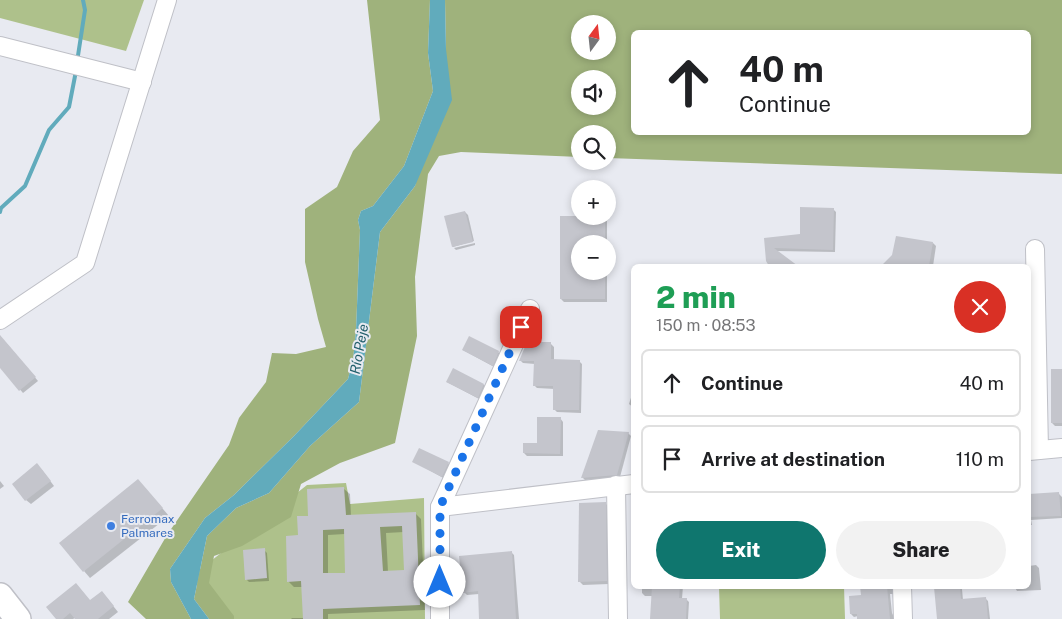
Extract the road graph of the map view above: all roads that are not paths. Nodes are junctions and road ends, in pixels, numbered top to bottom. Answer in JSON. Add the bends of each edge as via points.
{"nodes":[{"id":1,"x":167,"y":0,"type":"edge"},
{"id":2,"x":0,"y":46,"type":"edge"},
{"id":3,"x":142,"y":82,"type":"junction"},
{"id":4,"x":1035,"y":249,"type":"dead end"},
{"id":5,"x":1032,"y":308,"type":"edge"},
{"id":6,"x":530,"y":309,"type":"dead end"},
{"id":7,"x":0,"y":320,"type":"edge"},
{"id":8,"x":1062,"y":448,"type":"edge"},
{"id":9,"x":1034,"y":451,"type":"edge"},
{"id":10,"x":631,"y":484,"type":"edge"},
{"id":11,"x":616,"y":485,"type":"junction"},
{"id":12,"x":440,"y":507,"type":"junction"},
{"id":13,"x":902,"y":589,"type":"edge"},
{"id":14,"x":0,"y":596,"type":"edge"},
{"id":15,"x":18,"y":619,"type":"edge"},
{"id":16,"x":440,"y":619,"type":"edge"},
{"id":17,"x":618,"y":619,"type":"edge"},
{"id":18,"x":903,"y":619,"type":"edge"}],
"edges":[{"from":1,"to":3,"type":"street"},
{"from":2,"to":3,"type":"street"},
{"from":3,"to":7,"type":"street","via":[[85,263]]},
{"from":4,"to":5,"type":"street"},
{"from":5,"to":9,"type":"street"},
{"from":6,"to":12,"type":"street"},
{"from":8,"to":9,"type":"street"},
{"from":10,"to":11,"type":"street"},
{"from":11,"to":12,"type":"street"},
{"from":11,"to":17,"type":"street"},
{"from":12,"to":16,"type":"street"},
{"from":13,"to":18,"type":"street"},
{"from":14,"to":15,"type":"highway"}]}
